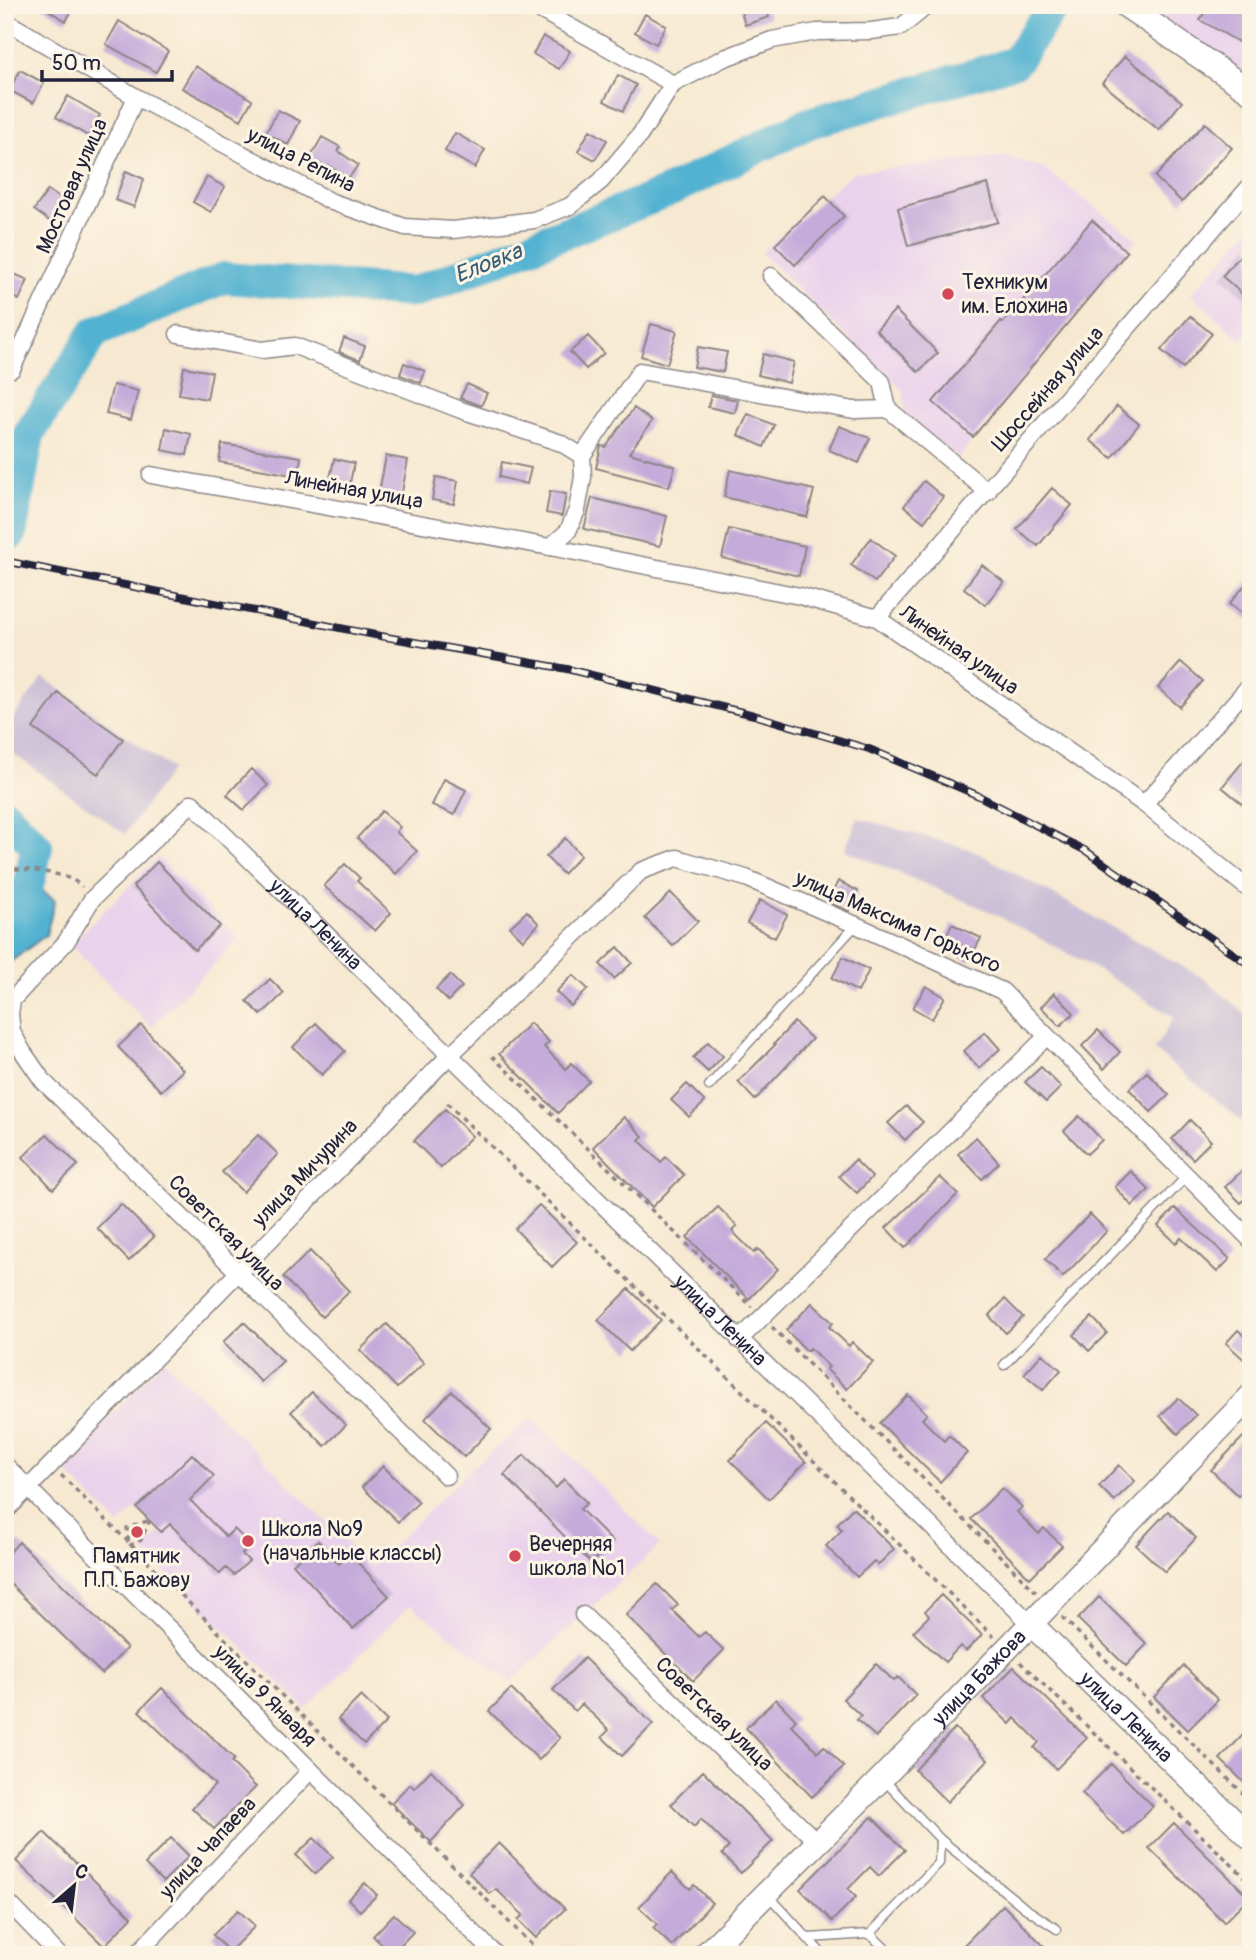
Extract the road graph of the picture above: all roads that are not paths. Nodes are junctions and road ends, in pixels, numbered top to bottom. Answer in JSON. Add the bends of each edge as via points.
{"nodes":[{"id":1,"x":531,"y":5,"type":"edge"},
{"id":2,"x":928,"y":5,"type":"edge"},
{"id":3,"x":1125,"y":5,"type":"edge"},
{"id":4,"x":5,"y":21,"type":"edge"},
{"id":5,"x":673,"y":83,"type":"junction"},
{"id":6,"x":1251,"y":92,"type":"edge"},
{"id":7,"x":136,"y":97,"type":"junction"},
{"id":8,"x":1251,"y":185,"type":"edge"},
{"id":9,"x":771,"y":276,"type":"dead end"},
{"id":10,"x":178,"y":334,"type":"dead end"},
{"id":11,"x":12,"y":369,"type":"dead end"},
{"id":12,"x":888,"y":409,"type":"junction"},
{"id":13,"x":582,"y":456,"type":"junction"},
{"id":14,"x":152,"y":475,"type":"dead end"},
{"id":15,"x":988,"y":492,"type":"junction"},
{"id":16,"x":550,"y":547,"type":"junction"},
{"id":17,"x":877,"y":618,"type":"junction"},
{"id":18,"x":1251,"y":684,"type":"edge"},
{"id":19,"x":1144,"y":804,"type":"junction"},
{"id":20,"x":641,"y":871,"type":"joint"},
{"id":21,"x":1251,"y":891,"type":"edge"},
{"id":22,"x":856,"y":925,"type":"junction"},
{"id":23,"x":12,"y":1000,"type":"joint"},
{"id":24,"x":1046,"y":1037,"type":"junction"},
{"id":25,"x":450,"y":1055,"type":"junction"},
{"id":26,"x":709,"y":1086,"type":"dead end"},
{"id":27,"x":1186,"y":1177,"type":"junction"},
{"id":28,"x":1251,"y":1240,"type":"edge"},
{"id":29,"x":236,"y":1273,"type":"junction"},
{"id":30,"x":739,"y":1340,"type":"junction"},
{"id":31,"x":1004,"y":1365,"type":"dead end"},
{"id":32,"x":1251,"y":1396,"type":"edge"},
{"id":33,"x":5,"y":1465,"type":"edge"},
{"id":34,"x":446,"y":1476,"type":"dead end"},
{"id":35,"x":29,"y":1488,"type":"junction"},
{"id":36,"x":5,"y":1512,"type":"edge"},
{"id":37,"x":583,"y":1615,"type":"dead end"},
{"id":38,"x":1031,"y":1624,"type":"junction"},
{"id":39,"x":310,"y":1771,"type":"junction"},
{"id":40,"x":882,"y":1778,"type":"junction"},
{"id":41,"x":1251,"y":1838,"type":"edge"},
{"id":42,"x":940,"y":1839,"type":"junction"},
{"id":43,"x":817,"y":1842,"type":"junction"},
{"id":44,"x":767,"y":1894,"type":"junction"},
{"id":45,"x":5,"y":1899,"type":"edge"},
{"id":46,"x":1057,"y":1929,"type":"dead end"},
{"id":47,"x":870,"y":1934,"type":"junction"},
{"id":48,"x":809,"y":1938,"type":"junction"},
{"id":49,"x":59,"y":1955,"type":"edge"},
{"id":50,"x":136,"y":1955,"type":"edge"},
{"id":51,"x":496,"y":1955,"type":"edge"},
{"id":52,"x":705,"y":1955,"type":"edge"},
{"id":53,"x":823,"y":1955,"type":"edge"},
{"id":54,"x":892,"y":1955,"type":"edge"}],
"edges":[{"from":1,"to":5,"type":"street"},
{"from":2,"to":5,"type":"street","via":[[901,27],[772,40]]},
{"from":3,"to":6,"type":"street"},
{"from":4,"to":7,"type":"street","name":"улица Репина"},
{"from":5,"to":7,"type":"street","name":"улица Репина","via":[[640,135],[601,181],[570,206],[534,220],[453,230],[405,227],[332,202]]},
{"from":7,"to":11,"type":"street","name":"Мостовая улица"},
{"from":8,"to":15,"type":"street","name":"Шоссейная улица"},
{"from":9,"to":12,"type":"street","via":[[882,383]]},
{"from":10,"to":13,"type":"street","via":[[262,350],[295,346],[561,443]]},
{"from":12,"to":13,"type":"street","via":[[854,410],[640,371]]},
{"from":12,"to":15,"type":"street"},
{"from":13,"to":16,"type":"street","via":[[578,510],[568,531]]},
{"from":14,"to":16,"type":"street","name":"Линейная улица"},
{"from":15,"to":17,"type":"street","name":"Шоссейная улица"},
{"from":16,"to":17,"type":"street","name":"Линейная улица","via":[[800,596]]},
{"from":17,"to":19,"type":"street","name":"Линейная улица"},
{"from":18,"to":19,"type":"street"},
{"from":19,"to":21,"type":"street","name":"Линейная улица"},
{"from":20,"to":22,"type":"street","name":"улица Максима Горького","via":[[677,858],[746,878]]},
{"from":20,"to":25,"type":"street","name":"улица Мичурина"},
{"from":22,"to":24,"type":"street","name":"улица Максима Горького","via":[[1002,991]]},
{"from":22,"to":26,"type":"lane"},
{"from":23,"to":25,"type":"street","name":"улица Ленина","via":[[66,942],[92,899],[192,803]]},
{"from":23,"to":29,"type":"street","name":"Советская улица","via":[[12,1032],[43,1081]]},
{"from":24,"to":27,"type":"street","name":"улица Максима Горького"},
{"from":24,"to":30,"type":"street"},
{"from":25,"to":29,"type":"street","name":"улица Мичурина"},
{"from":25,"to":30,"type":"street","name":"улица Ленина"},
{"from":27,"to":28,"type":"street","name":"улица Максима Горького"},
{"from":27,"to":31,"type":"lane"},
{"from":29,"to":34,"type":"street","name":"Советская улица"},
{"from":29,"to":35,"type":"street","name":"улица Мичурина"},
{"from":30,"to":38,"type":"street","name":"улица Ленина"},
{"from":32,"to":38,"type":"street","name":"улица Бажова"},
{"from":33,"to":35,"type":"street","name":"улица 9 Января"},
{"from":35,"to":36,"type":"street","name":"улица Мичурина"},
{"from":35,"to":39,"type":"street","name":"улица 9 Января"},
{"from":37,"to":43,"type":"street","name":"Советская улица"},
{"from":38,"to":40,"type":"street","name":"улица Бажова"},
{"from":38,"to":41,"type":"street","name":"улица Ленина"},
{"from":39,"to":50,"type":"street","name":"улица Чапаева"},
{"from":39,"to":51,"type":"street","name":"улица 9 Января"},
{"from":40,"to":42,"type":"lane"},
{"from":40,"to":43,"type":"street","name":"улица Бажова"},
{"from":42,"to":46,"type":"lane"},
{"from":42,"to":47,"type":"lane","via":[[939,1863]]},
{"from":43,"to":44,"type":"street","name":"улица Бажова"},
{"from":44,"to":48,"type":"lane"},
{"from":44,"to":52,"type":"street","name":"улица Бажова"},
{"from":45,"to":49,"type":"street"},
{"from":47,"to":48,"type":"lane"},
{"from":47,"to":54,"type":"lane"},
{"from":48,"to":53,"type":"lane"}]}
